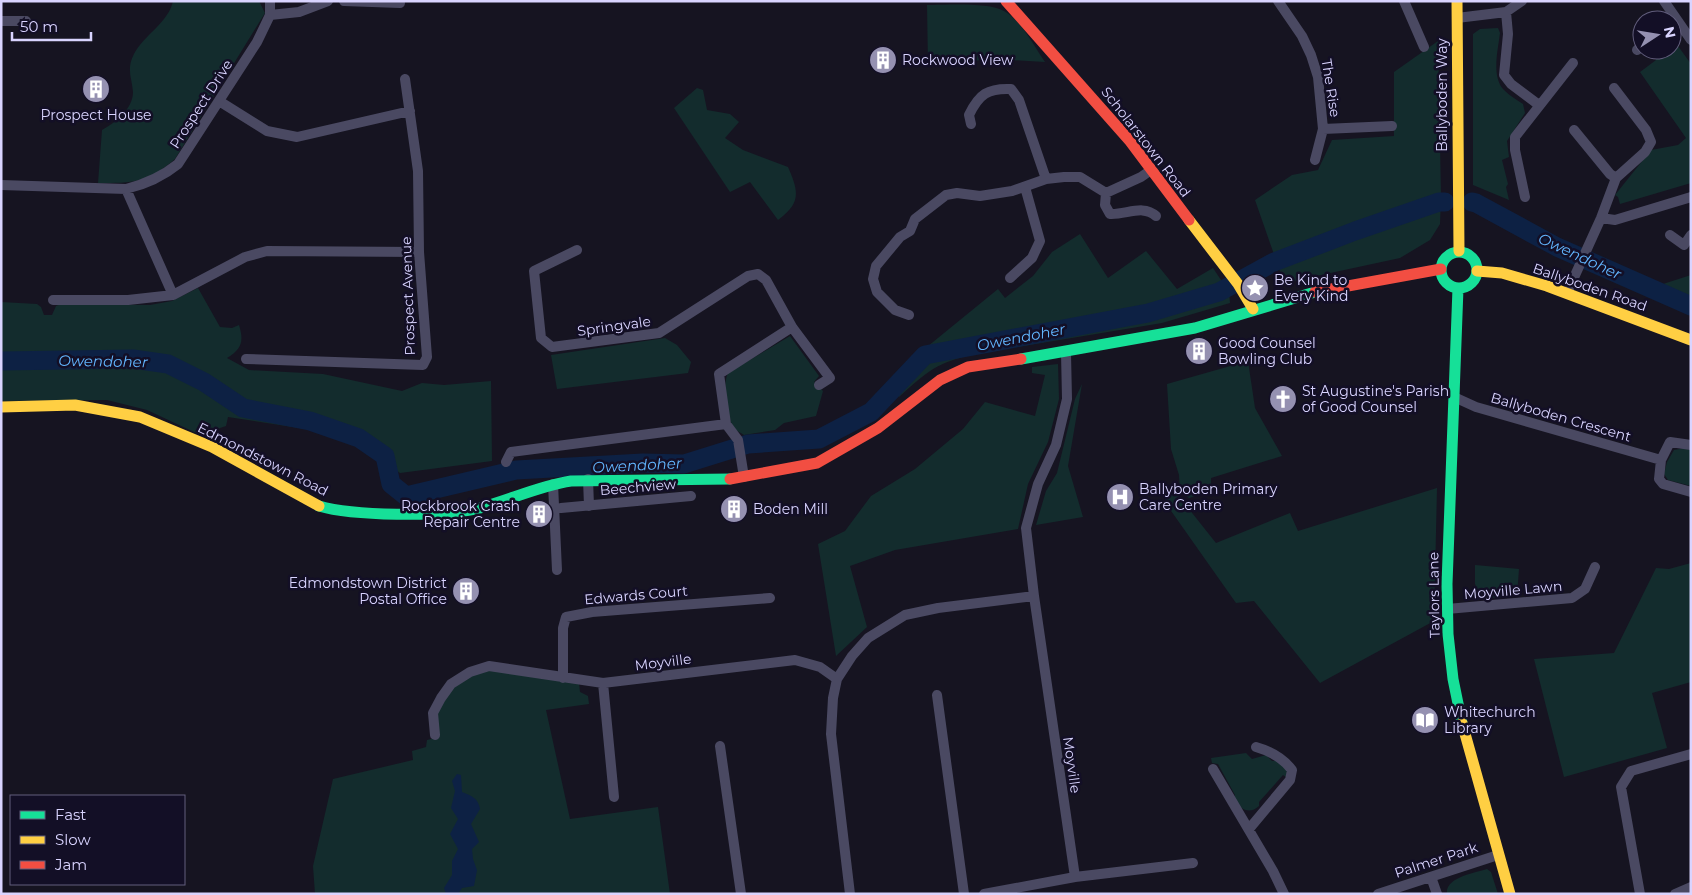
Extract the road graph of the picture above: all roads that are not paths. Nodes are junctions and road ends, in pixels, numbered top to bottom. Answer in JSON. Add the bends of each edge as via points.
{"nodes":[{"id":1,"x":270,"y":1,"type":"edge"},
{"id":2,"x":328,"y":1,"type":"edge"},
{"id":3,"x":344,"y":1,"type":"edge"},
{"id":4,"x":1006,"y":1,"type":"edge"},
{"id":5,"x":1278,"y":1,"type":"edge"},
{"id":6,"x":1404,"y":1,"type":"edge"},
{"id":7,"x":1457,"y":1,"type":"edge"},
{"id":8,"x":1522,"y":1,"type":"edge"},
{"id":9,"x":400,"y":3,"type":"dead end"},
{"id":10,"x":1506,"y":12,"type":"junction"},
{"id":11,"x":270,"y":15,"type":"junction"},
{"id":12,"x":1457,"y":18,"type":"junction"},
{"id":13,"x":1,"y":21,"type":"edge"},
{"id":14,"x":26,"y":21,"type":"dead end"},
{"id":15,"x":1682,"y":30,"type":"edge"},
{"id":16,"x":1691,"y":40,"type":"edge"},
{"id":17,"x":1424,"y":48,"type":"dead end"},
{"id":18,"x":1573,"y":63,"type":"dead end"},
{"id":19,"x":405,"y":79,"type":"dead end"},
{"id":20,"x":1614,"y":88,"type":"dead end"},
{"id":21,"x":219,"y":102,"type":"junction"},
{"id":22,"x":1539,"y":105,"type":"junction"},
{"id":23,"x":410,"y":111,"type":"junction"},
{"id":24,"x":971,"y":124,"type":"dead end"},
{"id":25,"x":1392,"y":126,"type":"dead end"},
{"id":26,"x":1323,"y":129,"type":"junction"},
{"id":27,"x":1574,"y":130,"type":"dead end"},
{"id":28,"x":1315,"y":160,"type":"dead end"},
{"id":29,"x":1151,"y":170,"type":"junction"},
{"id":30,"x":1616,"y":178,"type":"junction"},
{"id":31,"x":1046,"y":179,"type":"junction"},
{"id":32,"x":1,"y":186,"type":"edge"},
{"id":33,"x":1025,"y":187,"type":"junction"},
{"id":34,"x":126,"y":189,"type":"junction"},
{"id":35,"x":1106,"y":193,"type":"junction"},
{"id":36,"x":1691,"y":196,"type":"edge"},
{"id":37,"x":1525,"y":197,"type":"dead end"},
{"id":38,"x":1156,"y":216,"type":"dead end"},
{"id":39,"x":1601,"y":218,"type":"junction"},
{"id":40,"x":1670,"y":235,"type":"dead end"},
{"id":41,"x":1691,"y":235,"type":"edge"},
{"id":42,"x":578,"y":250,"type":"dead end"},
{"id":43,"x":1459,"y":251,"type":"junction"},
{"id":44,"x":419,"y":252,"type":"junction"},
{"id":45,"x":1441,"y":269,"type":"junction"},
{"id":46,"x":1477,"y":271,"type":"junction"},
{"id":47,"x":1010,"y":278,"type":"dead end"},
{"id":48,"x":1458,"y":288,"type":"junction"},
{"id":49,"x":1567,"y":293,"type":"junction"},
{"id":50,"x":173,"y":294,"type":"junction"},
{"id":51,"x":53,"y":300,"type":"dead end"},
{"id":52,"x":1253,"y":308,"type":"junction"},
{"id":53,"x":909,"y":315,"type":"dead end"},
{"id":54,"x":792,"y":327,"type":"junction"},
{"id":55,"x":1691,"y":340,"type":"edge"},
{"id":56,"x":1066,"y":353,"type":"junction"},
{"id":57,"x":246,"y":359,"type":"dead end"},
{"id":58,"x":819,"y":385,"type":"dead end"},
{"id":59,"x":1454,"y":397,"type":"junction"},
{"id":60,"x":1,"y":407,"type":"edge"},
{"id":61,"x":726,"y":424,"type":"junction"},
{"id":62,"x":1691,"y":445,"type":"edge"},
{"id":63,"x":1661,"y":460,"type":"junction"},
{"id":64,"x":506,"y":462,"type":"dead end"},
{"id":65,"x":744,"y":477,"type":"junction"},
{"id":66,"x":588,"y":479,"type":"junction"},
{"id":67,"x":553,"y":484,"type":"junction"},
{"id":68,"x":1691,"y":492,"type":"edge"},
{"id":69,"x":691,"y":496,"type":"dead end"},
{"id":70,"x":589,"y":506,"type":"junction"},
{"id":71,"x":561,"y":508,"type":"dead end"},
{"id":72,"x":1595,"y":567,"type":"dead end"},
{"id":73,"x":557,"y":570,"type":"dead end"},
{"id":74,"x":1034,"y":596,"type":"junction"},
{"id":75,"x":770,"y":598,"type":"dead end"},
{"id":76,"x":1447,"y":609,"type":"junction"},
{"id":77,"x":563,"y":678,"type":"junction"},
{"id":78,"x":837,"y":679,"type":"junction"},
{"id":79,"x":602,"y":683,"type":"junction"},
{"id":80,"x":937,"y":695,"type":"dead end"},
{"id":81,"x":435,"y":735,"type":"dead end"},
{"id":82,"x":720,"y":746,"type":"dead end"},
{"id":83,"x":1256,"y":747,"type":"dead end"},
{"id":84,"x":1691,"y":754,"type":"edge"},
{"id":85,"x":1213,"y":769,"type":"dead end"},
{"id":86,"x":614,"y":796,"type":"dead end"},
{"id":87,"x":1249,"y":828,"type":"junction"},
{"id":88,"x":1498,"y":854,"type":"junction"},
{"id":89,"x":1193,"y":862,"type":"dead end"},
{"id":90,"x":1075,"y":877,"type":"junction"},
{"id":91,"x":1431,"y":877,"type":"junction"},
{"id":92,"x":1691,"y":887,"type":"edge"},
{"id":93,"x":1381,"y":893,"type":"edge"},
{"id":94,"x":741,"y":894,"type":"edge"},
{"id":95,"x":850,"y":894,"type":"edge"},
{"id":96,"x":964,"y":894,"type":"edge"},
{"id":97,"x":984,"y":894,"type":"edge"},
{"id":98,"x":1284,"y":894,"type":"edge"},
{"id":99,"x":1436,"y":894,"type":"edge"},
{"id":100,"x":1510,"y":894,"type":"edge"},
{"id":101,"x":1640,"y":894,"type":"edge"},
{"id":102,"x":1675,"y":894,"type":"edge"}],
"edges":[{"from":1,"to":11,"type":"street","name":"Prospect Drive"},
{"from":2,"to":11,"type":"street","via":[[299,12]]},
{"from":3,"to":9,"type":"street"},
{"from":4,"to":29,"type":"main road","name":"Scholarstown Road","via":[[1112,119]]},
{"from":5,"to":26,"type":"street","name":"The Rise","via":[[1311,55],[1318,77]]},
{"from":6,"to":17,"type":"street"},
{"from":7,"to":12,"type":"main road","name":"Ballyboden Way"},
{"from":8,"to":10,"type":"street"},
{"from":10,"to":12,"type":"street"},
{"from":10,"to":22,"type":"street","via":[[1508,34],[1504,75]]},
{"from":11,"to":21,"type":"street","name":"Prospect Drive"},
{"from":12,"to":43,"type":"main road","name":"Ballyboden Way"},
{"from":13,"to":14,"type":"street"},
{"from":15,"to":16,"type":"street"},
{"from":18,"to":22,"type":"street"},
{"from":19,"to":23,"type":"street","name":"Prospect Avenue"},
{"from":20,"to":30,"type":"street","via":[[1646,130],[1651,142],[1645,152]]},
{"from":21,"to":23,"type":"street","via":[[267,131],[297,137]]},
{"from":21,"to":34,"type":"street","name":"Prospect Drive","via":[[178,164],[163,176]]},
{"from":22,"to":37,"type":"street","via":[[1515,137]]},
{"from":23,"to":44,"type":"street","name":"Prospect Avenue","via":[[418,171]]},
{"from":24,"to":31,"type":"street","via":[[969,115],[986,92],[995,88],[1011,89],[1019,100]]},
{"from":25,"to":26,"type":"street","name":"The Rise"},
{"from":26,"to":28,"type":"street","name":"The Rise"},
{"from":27,"to":30,"type":"street"},
{"from":29,"to":35,"type":"street"},
{"from":29,"to":52,"type":"main road","name":"Scholarstown Road"},
{"from":30,"to":39,"type":"street"},
{"from":31,"to":33,"type":"street"},
{"from":31,"to":35,"type":"street","via":[[1080,177]]},
{"from":32,"to":34,"type":"street","name":"Prospect Drive"},
{"from":33,"to":47,"type":"street","via":[[1040,241],[1032,258]]},
{"from":33,"to":53,"type":"street","via":[[980,196],[946,195],[915,220],[910,231],[900,237],[876,266],[873,279],[886,303]]},
{"from":34,"to":50,"type":"street"},
{"from":35,"to":38,"type":"street","via":[[1105,204],[1110,214],[1123,215],[1142,209]]},
{"from":36,"to":39,"type":"street","via":[[1615,220]]},
{"from":39,"to":49,"type":"street"},
{"from":40,"to":41,"type":"street","via":[[1684,245]]},
{"from":42,"to":54,"type":"street","name":"Springvale","via":[[534,271],[541,338],[552,347],[659,333],[748,276],[758,274],[766,280]]},
{"from":43,"to":45,"type":"main road","via":[[1445,258]]},
{"from":43,"to":46,"type":"main road","via":[[1473,258]]},
{"from":44,"to":50,"type":"street","via":[[266,251],[245,256]]},
{"from":44,"to":57,"type":"street","name":"Prospect Avenue","via":[[427,357],[423,365]]},
{"from":45,"to":48,"type":"main road","via":[[1446,283]]},
{"from":45,"to":52,"type":"main road","via":[[1368,281]]},
{"from":46,"to":48,"type":"main road","via":[[1471,283]]},
{"from":46,"to":49,"type":"main road","name":"Ballyboden Road","via":[[1492,270]]},
{"from":48,"to":59,"type":"main road","name":"Taylors Lane"},
{"from":49,"to":55,"type":"main road","name":"Ballyboden Road"},
{"from":50,"to":51,"type":"street","via":[[128,300]]},
{"from":52,"to":56,"type":"main road","name":"Edmondstown Road","via":[[1195,328]]},
{"from":54,"to":58,"type":"street","name":"Springvale","via":[[830,378]]},
{"from":54,"to":61,"type":"street","via":[[719,374]]},
{"from":56,"to":65,"type":"main road","name":"Edmondstown Road","via":[[978,365],[954,372],[878,428],[817,463]]},
{"from":56,"to":74,"type":"street","name":"Moyville","via":[[1066,399],[1056,445],[1038,484],[1026,528]]},
{"from":59,"to":63,"type":"street","name":"Ballyboden Crescent"},
{"from":59,"to":76,"type":"main road","name":"Taylors Lane"},
{"from":60,"to":67,"type":"main road","name":"Edmondstown Road","via":[[75,405],[140,417],[212,447],[313,504],[336,511],[457,512]]},
{"from":61,"to":64,"type":"street","via":[[510,452]]},
{"from":61,"to":65,"type":"street","via":[[738,440]]},
{"from":62,"to":63,"type":"street","via":[[1670,442]]},
{"from":63,"to":68,"type":"street","via":[[1659,479],[1662,484]]},
{"from":65,"to":66,"type":"main road","name":"Edmondstown Road","via":[[720,481]]},
{"from":66,"to":67,"type":"main road","name":"Edmondstown Road"},
{"from":66,"to":70,"type":"street","name":"Beechview"},
{"from":67,"to":73,"type":"street"},
{"from":69,"to":70,"type":"street","name":"Beechview"},
{"from":70,"to":71,"type":"street","name":"Beechview"},
{"from":72,"to":76,"type":"street","name":"Moyville Lawn","via":[[1585,589],[1572,598]]},
{"from":74,"to":78,"type":"street","via":[[905,615],[868,638]]},
{"from":74,"to":90,"type":"street","name":"Moyville"},
{"from":75,"to":77,"type":"street","name":"Edwards Court","via":[[592,612],[566,617]]},
{"from":76,"to":88,"type":"main road","name":"Taylors Lane","via":[[1453,679],[1464,734]]},
{"from":77,"to":79,"type":"street","name":"Moyville"},
{"from":77,"to":81,"type":"street","name":"Moyville","via":[[490,666],[470,672],[451,684],[432,713]]},
{"from":78,"to":79,"type":"street","name":"Moyville","via":[[820,667],[795,660]]},
{"from":78,"to":95,"type":"street","via":[[832,734]]},
{"from":79,"to":86,"type":"street"},
{"from":80,"to":96,"type":"street"},
{"from":82,"to":94,"type":"street"},
{"from":83,"to":87,"type":"street","via":[[1287,763],[1292,770],[1290,780]]},
{"from":84,"to":101,"type":"street","via":[[1631,771],[1621,787]]},
{"from":85,"to":87,"type":"street"},
{"from":87,"to":98,"type":"street"},
{"from":88,"to":91,"type":"street","name":"Palmer Park"},
{"from":88,"to":100,"type":"main road","name":"Taylors Lane"},
{"from":89,"to":90,"type":"street"},
{"from":90,"to":97,"type":"street"},
{"from":91,"to":93,"type":"street","name":"Palmer Park"},
{"from":91,"to":99,"type":"street"},
{"from":92,"to":102,"type":"street"}]}
